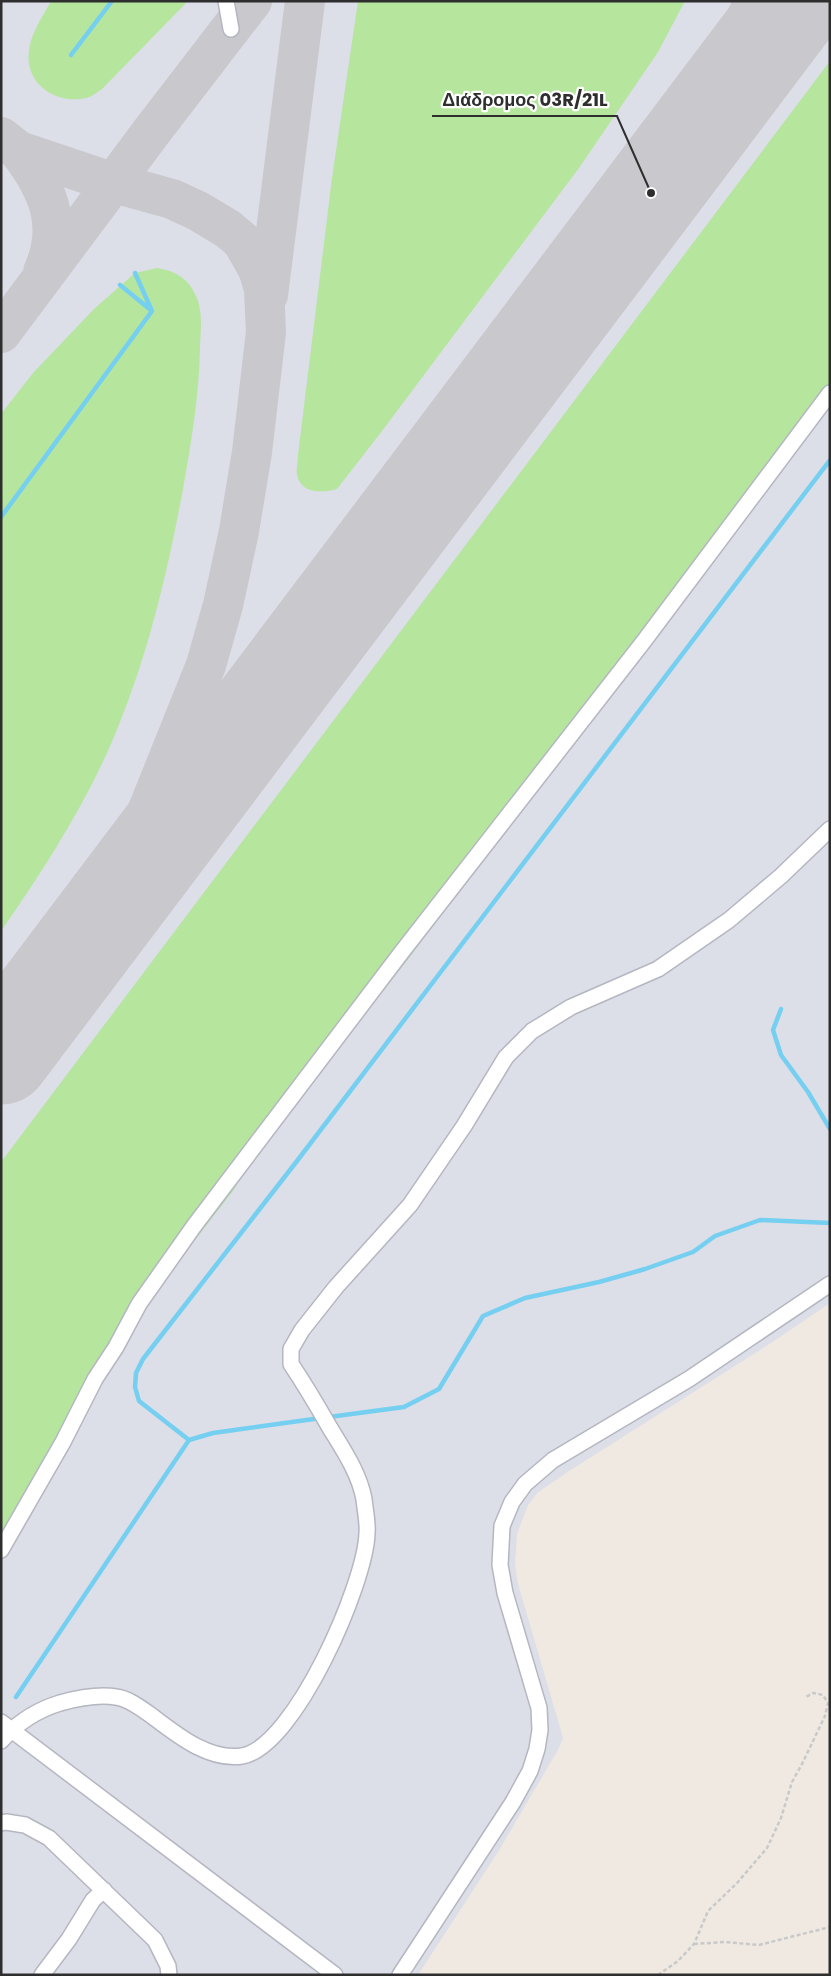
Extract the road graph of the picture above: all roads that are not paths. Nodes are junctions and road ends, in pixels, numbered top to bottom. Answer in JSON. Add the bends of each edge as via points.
{"nodes":[{"id":1,"x":226,"y":1,"type":"edge"},
{"id":2,"x":231,"y":29,"type":"dead end"},
{"id":3,"x":830,"y":393,"type":"edge"},
{"id":4,"x":830,"y":829,"type":"edge"},
{"id":5,"x":830,"y":1284,"type":"edge"},
{"id":6,"x":1,"y":1550,"type":"edge"},
{"id":7,"x":4,"y":1731,"type":"edge"},
{"id":8,"x":1,"y":1824,"type":"edge"},
{"id":9,"x":104,"y":1890,"type":"junction"},
{"id":10,"x":42,"y":1975,"type":"edge"},
{"id":11,"x":169,"y":1975,"type":"edge"},
{"id":12,"x":335,"y":1975,"type":"edge"},
{"id":13,"x":400,"y":1975,"type":"edge"}],
"edges":[{"from":1,"to":2,"type":"lane"},
{"from":3,"to":6,"type":"lane","via":[[638,649],[395,960],[194,1226],[139,1304],[94,1379],[63,1442]]},
{"from":4,"to":7,"type":"lane","via":[[729,920],[658,969],[571,1008],[532,1030],[506,1057],[410,1206],[336,1287],[290,1349],[291,1364],[356,1471],[364,1498],[368,1534],[358,1582],[333,1646],[290,1719],[263,1745],[244,1756],[222,1756],[181,1738],[139,1707],[117,1696],[72,1699],[42,1709]]},
{"from":5,"to":13,"type":"lane","via":[[689,1379],[553,1460],[515,1497],[502,1526],[500,1565],[538,1708],[540,1730],[537,1749],[513,1802]]},
{"from":7,"to":12,"type":"lane"},
{"from":8,"to":9,"type":"lane","via":[[25,1825],[49,1838]]},
{"from":9,"to":10,"type":"lane","via":[[93,1900]]},
{"from":9,"to":11,"type":"lane","via":[[155,1940]]}]}
